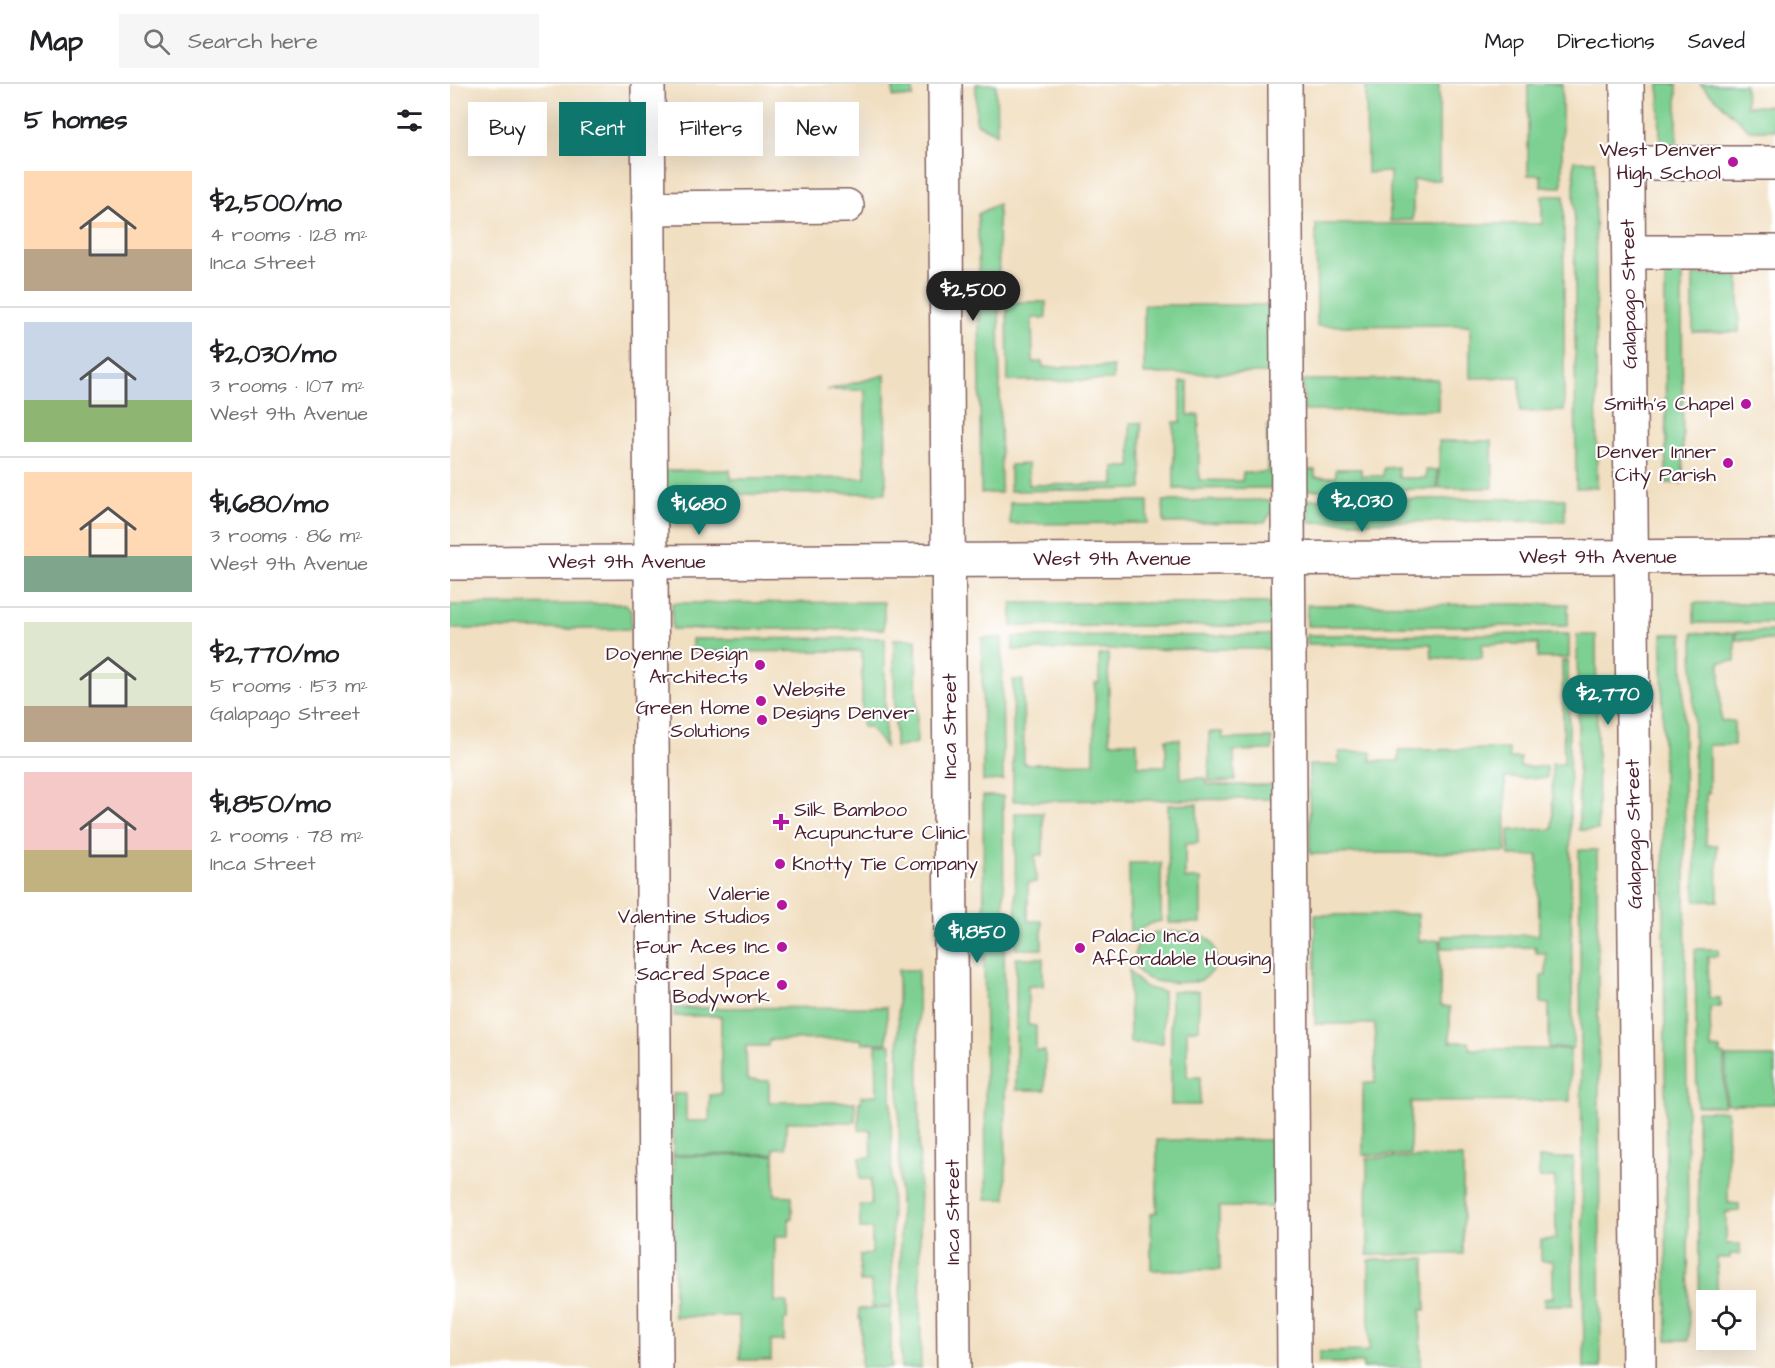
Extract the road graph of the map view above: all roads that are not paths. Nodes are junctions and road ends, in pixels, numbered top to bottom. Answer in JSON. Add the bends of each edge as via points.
{"nodes":[{"id":1,"x":648,"y":84,"type":"edge"},
{"id":2,"x":945,"y":84,"type":"edge"},
{"id":3,"x":1286,"y":84,"type":"edge"},
{"id":4,"x":1627,"y":84,"type":"edge"},
{"id":5,"x":1628,"y":163,"type":"junction"},
{"id":6,"x":1775,"y":163,"type":"edge"},
{"id":7,"x":847,"y":206,"type":"dead end"},
{"id":8,"x":649,"y":208,"type":"junction"},
{"id":9,"x":1629,"y":252,"type":"junction"},
{"id":10,"x":1775,"y":252,"type":"edge"},
{"id":11,"x":1775,"y":556,"type":"edge"},
{"id":12,"x":1632,"y":557,"type":"junction"},
{"id":13,"x":1289,"y":558,"type":"junction"},
{"id":14,"x":949,"y":560,"type":"junction"},
{"id":15,"x":652,"y":561,"type":"junction"},
{"id":16,"x":450,"y":563,"type":"edge"},
{"id":17,"x":656,"y":1368,"type":"edge"},
{"id":18,"x":954,"y":1368,"type":"edge"},
{"id":19,"x":1294,"y":1368,"type":"edge"},
{"id":20,"x":1639,"y":1368,"type":"edge"}],
"edges":[{"from":1,"to":8,"type":"street"},
{"from":2,"to":14,"type":"street","name":"Inca Street"},
{"from":3,"to":13,"type":"street"},
{"from":4,"to":5,"type":"street","name":"Galapago Street"},
{"from":5,"to":6,"type":"street"},
{"from":5,"to":9,"type":"street","name":"Galapago Street"},
{"from":7,"to":8,"type":"street"},
{"from":8,"to":15,"type":"street"},
{"from":9,"to":10,"type":"street"},
{"from":9,"to":12,"type":"street","name":"Galapago Street"},
{"from":11,"to":12,"type":"street","name":"West 9th Avenue"},
{"from":12,"to":13,"type":"street","name":"West 9th Avenue"},
{"from":12,"to":20,"type":"street","name":"Galapago Street"},
{"from":13,"to":14,"type":"street","name":"West 9th Avenue"},
{"from":13,"to":19,"type":"street"},
{"from":14,"to":15,"type":"street","name":"West 9th Avenue"},
{"from":14,"to":18,"type":"street","name":"Inca Street"},
{"from":15,"to":16,"type":"street","name":"West 9th Avenue"},
{"from":15,"to":17,"type":"street"}]}
